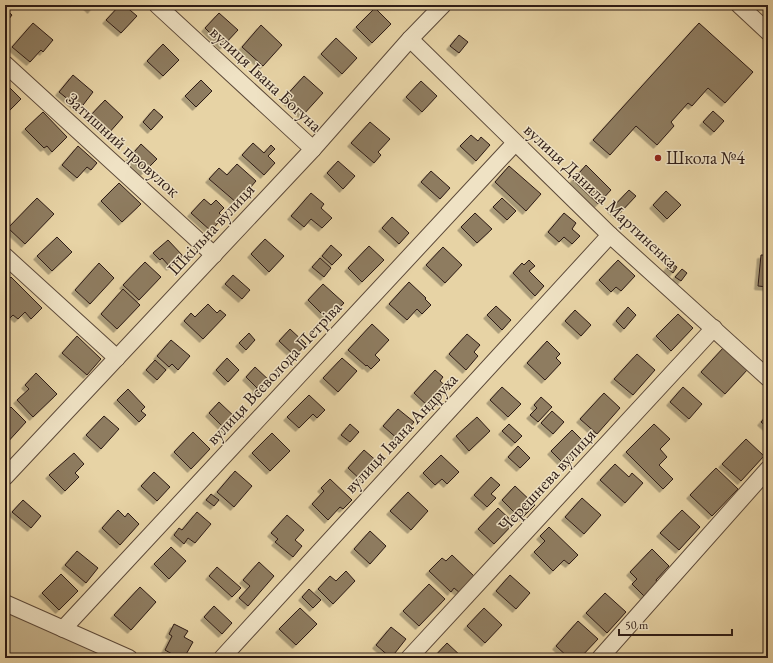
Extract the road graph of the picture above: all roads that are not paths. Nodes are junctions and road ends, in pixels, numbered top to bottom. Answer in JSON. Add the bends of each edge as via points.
{"nodes":[{"id":1,"x":157,"y":5,"type":"edge"},
{"id":2,"x":443,"y":5,"type":"edge"},
{"id":3,"x":739,"y":5,"type":"edge"},
{"id":4,"x":768,"y":32,"type":"edge"},
{"id":5,"x":410,"y":39,"type":"junction"},
{"id":6,"x":5,"y":64,"type":"edge"},
{"id":7,"x":515,"y":143,"type":"junction"},
{"id":8,"x":313,"y":150,"type":"junction"},
{"id":9,"x":610,"y":235,"type":"junction"},
{"id":10,"x":214,"y":255,"type":"junction"},
{"id":11,"x":5,"y":256,"type":"edge"},
{"id":12,"x":714,"y":328,"type":"junction"},
{"id":13,"x":117,"y":358,"type":"junction"},
{"id":14,"x":768,"y":378,"type":"edge"},
{"id":15,"x":768,"y":469,"type":"edge"},
{"id":16,"x":5,"y":477,"type":"edge"},
{"id":17,"x":5,"y":603,"type":"edge"},
{"id":18,"x":63,"y":629,"type":"junction"},
{"id":19,"x":128,"y":658,"type":"edge"},
{"id":20,"x":222,"y":658,"type":"edge"},
{"id":21,"x":409,"y":658,"type":"edge"},
{"id":22,"x":600,"y":658,"type":"edge"}],
"edges":[{"from":1,"to":8,"type":"street","name":"вулиця Івана Богуна"},
{"from":2,"to":5,"type":"street","name":"Шкільна вулиця"},
{"from":3,"to":4,"type":"street"},
{"from":5,"to":7,"type":"street","name":"вулиця Данила Мартиненка"},
{"from":5,"to":8,"type":"street","name":"Шкільна вулиця"},
{"from":6,"to":10,"type":"street","name":"Затишний провулок"},
{"from":7,"to":9,"type":"street","name":"вулиця Данила Мартиненка"},
{"from":7,"to":18,"type":"street","name":"вулиця Всеволода Петріва"},
{"from":8,"to":10,"type":"street","name":"Шкільна вулиця"},
{"from":9,"to":12,"type":"street","name":"вулиця Данила Мартиненка"},
{"from":9,"to":20,"type":"street","name":"вулиця Івана Андруха"},
{"from":10,"to":13,"type":"street","name":"Шкільна вулиця"},
{"from":11,"to":13,"type":"street"},
{"from":12,"to":14,"type":"street","name":"вулиця Данила Мартиненка"},
{"from":12,"to":21,"type":"street","name":"Черешнева вулиця"},
{"from":13,"to":16,"type":"street","name":"Шкільна вулиця"},
{"from":15,"to":22,"type":"street"},
{"from":17,"to":18,"type":"street"},
{"from":18,"to":19,"type":"street"}]}
